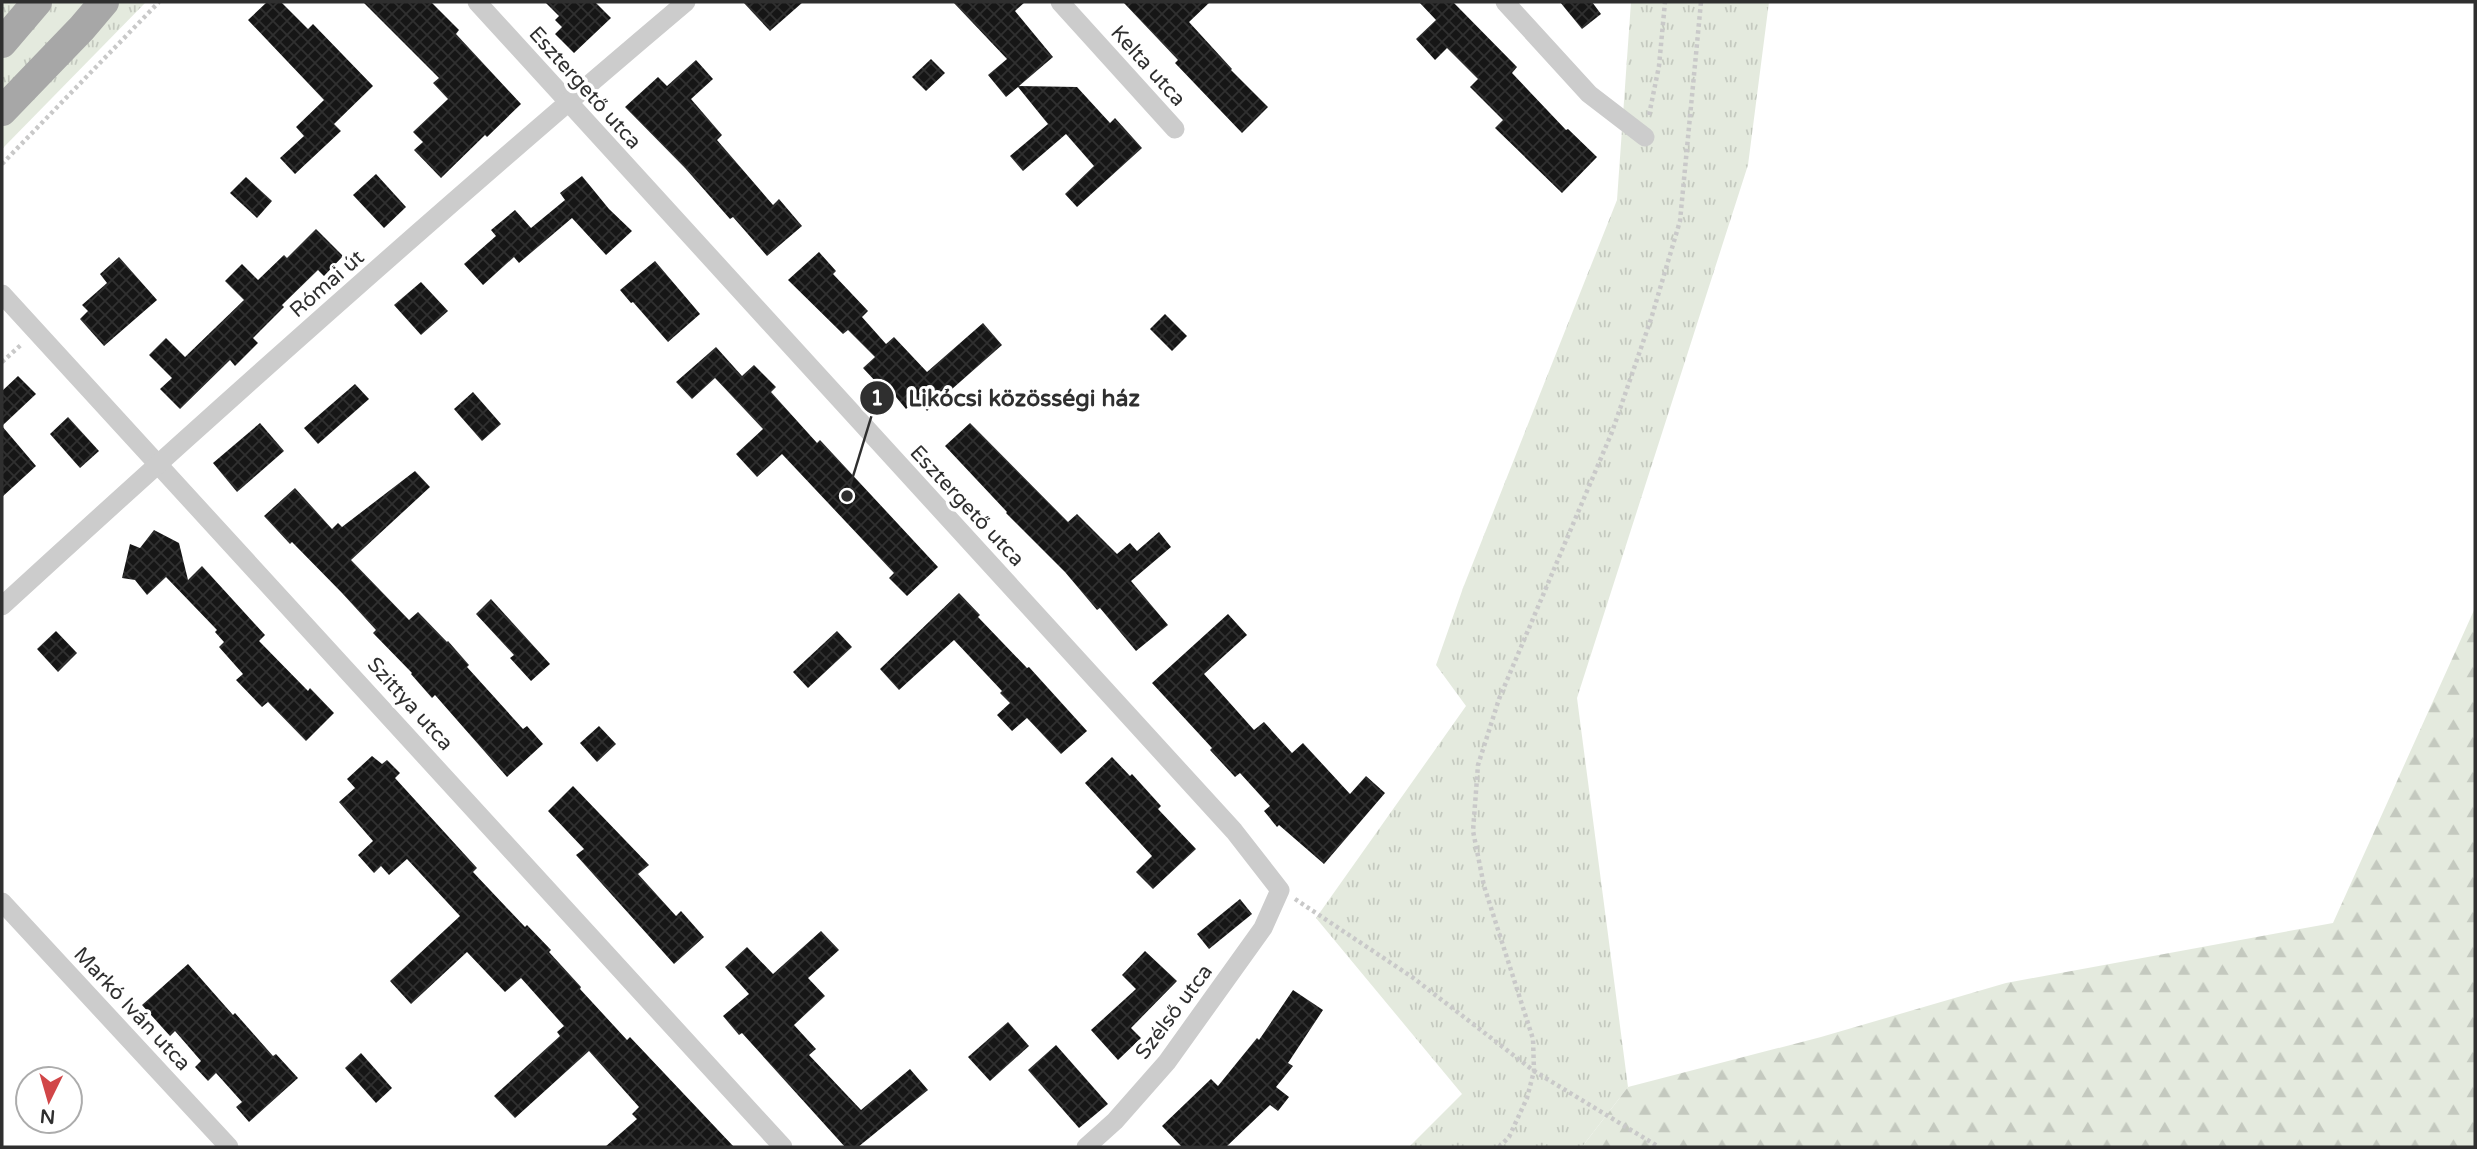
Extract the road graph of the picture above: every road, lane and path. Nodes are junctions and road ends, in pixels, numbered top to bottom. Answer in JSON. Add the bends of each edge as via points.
{"nodes":[{"id":1,"x":37,"y":2,"type":"edge"},
{"id":2,"x":104,"y":2,"type":"edge"},
{"id":3,"x":159,"y":2,"type":"edge"},
{"id":4,"x":477,"y":2,"type":"edge"},
{"id":5,"x":686,"y":2,"type":"edge"},
{"id":6,"x":1060,"y":2,"type":"edge"},
{"id":7,"x":1505,"y":2,"type":"edge"},
{"id":8,"x":1665,"y":2,"type":"edge"},
{"id":9,"x":1701,"y":2,"type":"edge"},
{"id":10,"x":2,"y":43,"type":"edge"},
{"id":11,"x":567,"y":103,"type":"junction"},
{"id":12,"x":2,"y":111,"type":"edge"},
{"id":13,"x":1175,"y":129,"type":"dead end"},
{"id":14,"x":1645,"y":136,"type":"joint"},
{"id":15,"x":2,"y":164,"type":"edge"},
{"id":16,"x":2,"y":294,"type":"edge"},
{"id":17,"x":17,"y":349,"type":"dead end"},
{"id":18,"x":2,"y":362,"type":"edge"},
{"id":19,"x":158,"y":463,"type":"junction"},
{"id":20,"x":2,"y":606,"type":"edge"},
{"id":21,"x":1280,"y":890,"type":"junction"},
{"id":22,"x":2,"y":902,"type":"edge"},
{"id":23,"x":1534,"y":1071,"type":"junction"},
{"id":24,"x":229,"y":1147,"type":"edge"},
{"id":25,"x":783,"y":1147,"type":"edge"},
{"id":26,"x":1086,"y":1147,"type":"edge"},
{"id":27,"x":1499,"y":1147,"type":"edge"},
{"id":28,"x":1659,"y":1147,"type":"edge"}],
"edges":[{"from":1,"to":10,"type":"main road"},
{"from":2,"to":12,"type":"main road"},
{"from":3,"to":15,"type":"path"},
{"from":4,"to":11,"type":"street","name":"Esztergető utca"},
{"from":5,"to":11,"type":"street","name":"Római út"},
{"from":6,"to":13,"type":"street","name":"Kelta utca"},
{"from":7,"to":14,"type":"street","via":[[1589,94]]},
{"from":8,"to":14,"type":"path","via":[[1659,66]]},
{"from":9,"to":23,"type":"path","via":[[1680,221],[1612,432],[1499,699],[1478,765],[1473,831],[1483,886],[1533,1039]]},
{"from":11,"to":19,"type":"street","name":"Római út"},
{"from":11,"to":21,"type":"street","name":"Esztergető utca","via":[[1234,831]]},
{"from":16,"to":19,"type":"street","name":"Szittya utca"},
{"from":17,"to":18,"type":"path"},
{"from":19,"to":20,"type":"street","name":"Római út"},
{"from":19,"to":25,"type":"street","name":"Szittya utca"},
{"from":21,"to":23,"type":"path","via":[[1412,977]]},
{"from":21,"to":26,"type":"street","name":"Szélső utca","via":[[1263,928],[1174,1052],[1115,1121]]},
{"from":22,"to":24,"type":"street","name":"Markó Iván utca"},
{"from":23,"to":27,"type":"path","via":[[1527,1098],[1509,1137]]},
{"from":23,"to":28,"type":"path"}]}
